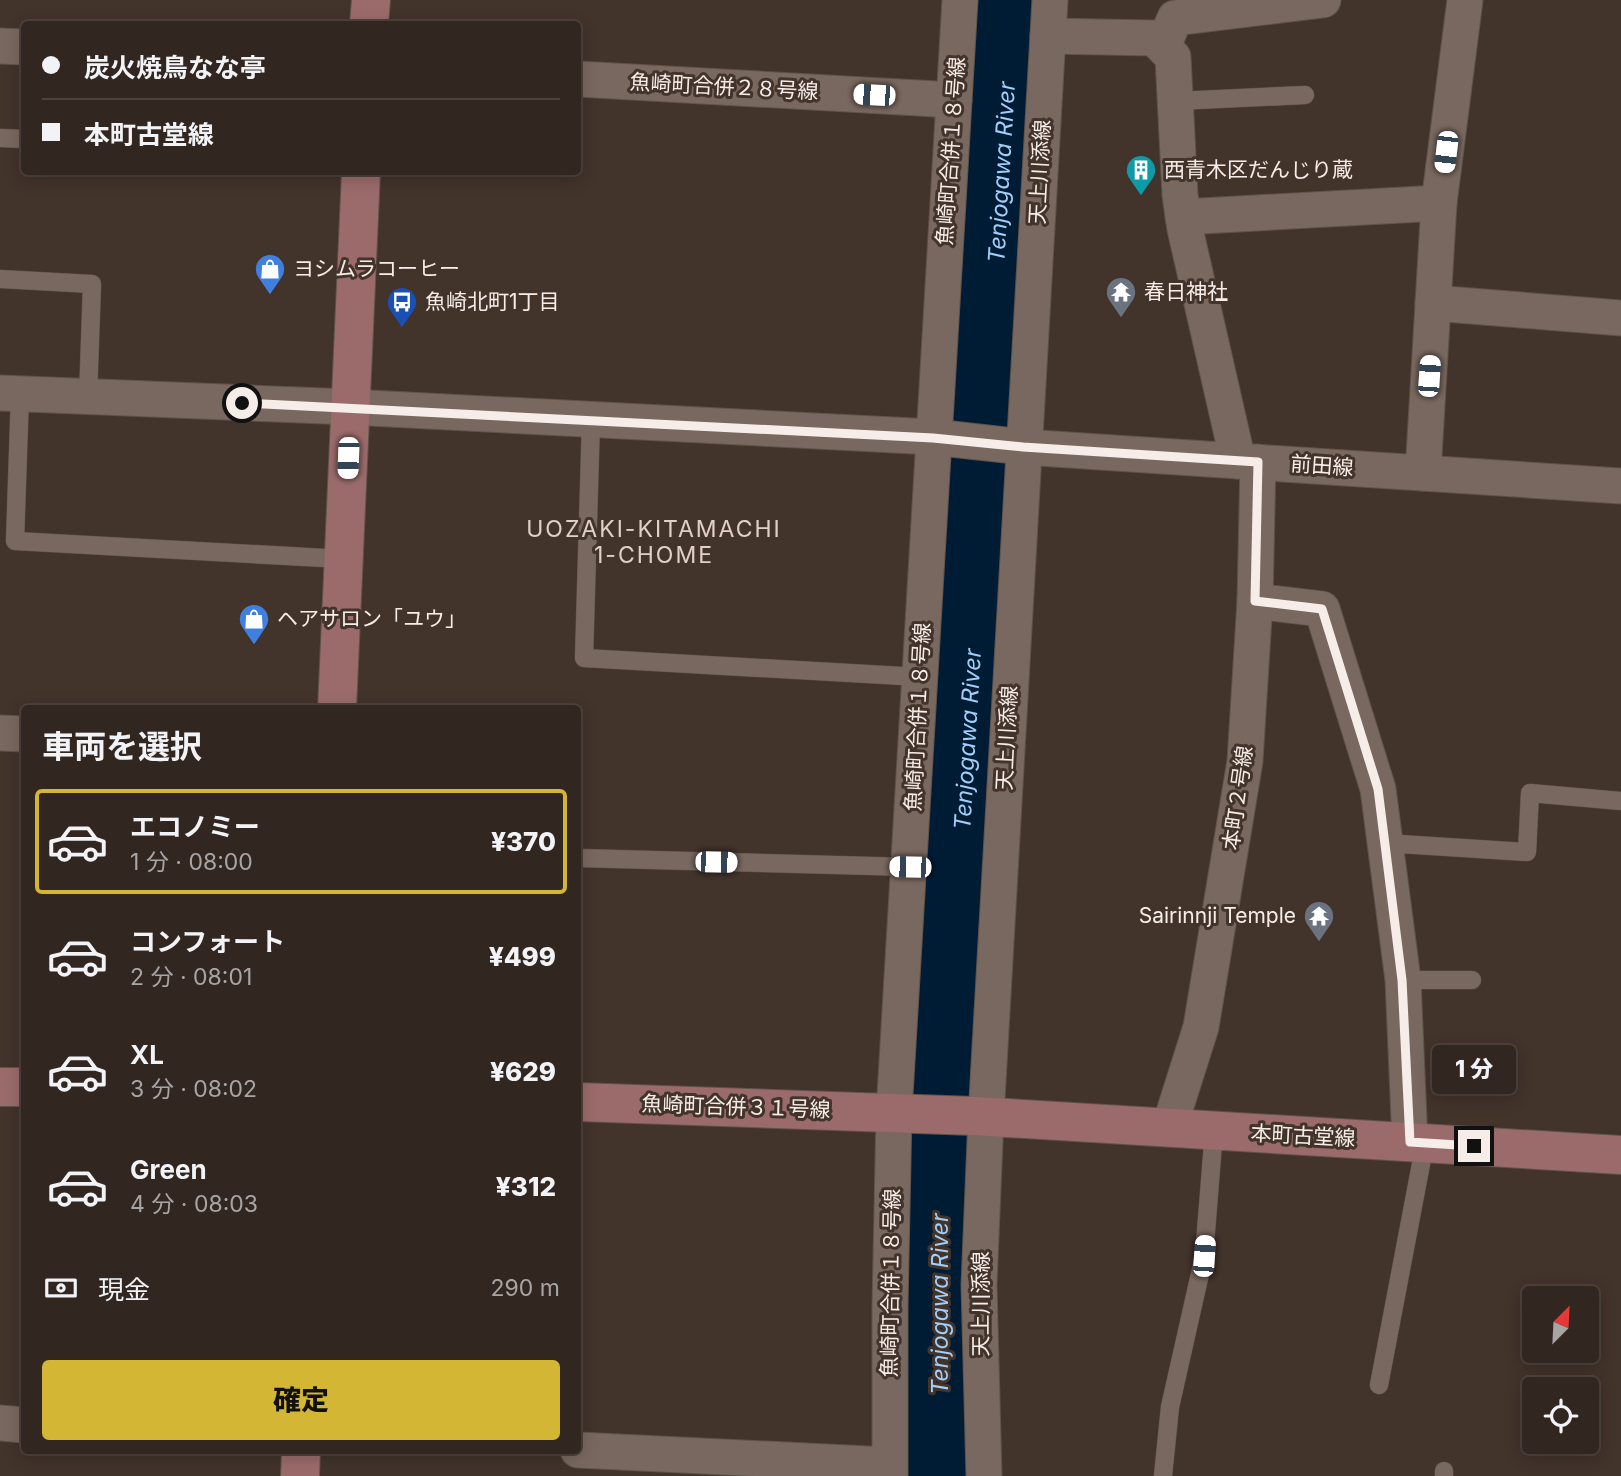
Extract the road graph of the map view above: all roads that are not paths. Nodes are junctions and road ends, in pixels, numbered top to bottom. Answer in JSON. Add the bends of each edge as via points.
{"nodes":[{"id":1,"x":371,"y":0,"type":"edge"},
{"id":2,"x":960,"y":0,"type":"edge"},
{"id":3,"x":1050,"y":0,"type":"edge"},
{"id":4,"x":1323,"y":0,"type":"edge"},
{"id":5,"x":1465,"y":0,"type":"edge"},
{"id":6,"x":369,"y":21,"type":"edge"},
{"id":7,"x":1048,"y":36,"type":"junction"},
{"id":8,"x":0,"y":46,"type":"edge"},
{"id":9,"x":21,"y":47,"type":"edge"},
{"id":10,"x":1163,"y":47,"type":"junction"},
{"id":11,"x":581,"y":79,"type":"edge"},
{"id":12,"x":1305,"y":95,"type":"dead end"},
{"id":13,"x":954,"y":100,"type":"junction"},
{"id":14,"x":1176,"y":101,"type":"junction"},
{"id":15,"x":0,"y":138,"type":"edge"},
{"id":16,"x":21,"y":139,"type":"edge"},
{"id":17,"x":361,"y":175,"type":"edge"},
{"id":18,"x":1439,"y":203,"type":"junction"},
{"id":19,"x":1183,"y":217,"type":"junction"},
{"id":20,"x":0,"y":279,"type":"edge"},
{"id":21,"x":1433,"y":303,"type":"junction"},
{"id":22,"x":1621,"y":318,"type":"edge"},
{"id":23,"x":10,"y":394,"type":"edge"},
{"id":24,"x":88,"y":397,"type":"junction"},
{"id":25,"x":350,"y":407,"type":"junction"},
{"id":26,"x":591,"y":420,"type":"junction"},
{"id":27,"x":933,"y":438,"type":"junction"},
{"id":28,"x":1023,"y":447,"type":"junction"},
{"id":29,"x":1248,"y":462,"type":"junction"},
{"id":30,"x":1423,"y":473,"type":"junction"},
{"id":31,"x":1621,"y":486,"type":"edge"},
{"id":32,"x":344,"y":559,"type":"junction"},
{"id":33,"x":1255,"y":601,"type":"junction"},
{"id":34,"x":920,"y":677,"type":"junction"},
{"id":35,"x":337,"y":705,"type":"edge"},
{"id":36,"x":0,"y":733,"type":"edge"},
{"id":37,"x":21,"y":734,"type":"edge"},
{"id":38,"x":1621,"y":801,"type":"edge"},
{"id":39,"x":1384,"y":843,"type":"junction"},
{"id":40,"x":581,"y":858,"type":"edge"},
{"id":41,"x":910,"y":867,"type":"junction"},
{"id":42,"x":1402,"y":980,"type":"junction"},
{"id":43,"x":1472,"y":980,"type":"dead end"},
{"id":44,"x":0,"y":1087,"type":"edge"},
{"id":45,"x":21,"y":1087,"type":"edge"},
{"id":46,"x":581,"y":1102,"type":"edge"},
{"id":47,"x":901,"y":1113,"type":"junction"},
{"id":48,"x":980,"y":1116,"type":"junction"},
{"id":49,"x":1169,"y":1128,"type":"junction"},
{"id":50,"x":1214,"y":1131,"type":"junction"},
{"id":51,"x":1417,"y":1143,"type":"junction"},
{"id":52,"x":1621,"y":1155,"type":"edge"},
{"id":53,"x":1379,"y":1385,"type":"dead end"},
{"id":54,"x":0,"y":1423,"type":"edge"},
{"id":55,"x":21,"y":1424,"type":"edge"},
{"id":56,"x":581,"y":1450,"type":"edge"},
{"id":57,"x":301,"y":1454,"type":"edge"},
{"id":58,"x":889,"y":1471,"type":"edge"},
{"id":59,"x":300,"y":1476,"type":"edge"},
{"id":60,"x":984,"y":1476,"type":"edge"},
{"id":61,"x":1163,"y":1476,"type":"edge"}],
"edges":[{"from":1,"to":6,"type":"street"},
{"from":2,"to":13,"type":"street","name":"魚崎町合併１８号線"},
{"from":3,"to":7,"type":"street","name":"天上川添線"},
{"from":4,"to":10,"type":"street","via":[[1175,18]]},
{"from":5,"to":18,"type":"street"},
{"from":7,"to":10,"type":"street","via":[[1154,38]]},
{"from":7,"to":28,"type":"street","name":"天上川添線"},
{"from":8,"to":9,"type":"street"},
{"from":10,"to":14,"type":"street","name":"本町２号線","via":[[1173,57]]},
{"from":11,"to":13,"type":"street","name":"魚崎町合併２８号線"},
{"from":12,"to":14,"type":"lane"},
{"from":13,"to":27,"type":"street","name":"魚崎町合併１８号線"},
{"from":14,"to":19,"type":"street","name":"本町２号線"},
{"from":15,"to":16,"type":"lane"},
{"from":17,"to":25,"type":"street"},
{"from":18,"to":19,"type":"street"},
{"from":18,"to":21,"type":"street"},
{"from":19,"to":29,"type":"street","name":"本町２号線"},
{"from":20,"to":24,"type":"lane","via":[[92,284]]},
{"from":21,"to":22,"type":"street"},
{"from":21,"to":30,"type":"street"},
{"from":23,"to":24,"type":"street","name":"前田線"},
{"from":23,"to":32,"type":"lane","via":[[15,541]]},
{"from":24,"to":25,"type":"street","name":"前田線"},
{"from":25,"to":26,"type":"street","name":"前田線"},
{"from":25,"to":32,"type":"street"},
{"from":26,"to":27,"type":"street","name":"前田線"},
{"from":26,"to":34,"type":"lane","via":[[584,658]]},
{"from":27,"to":28,"type":"street","name":"前田線"},
{"from":27,"to":34,"type":"street","name":"魚崎町合併１８号線"},
{"from":28,"to":29,"type":"street","name":"前田線"},
{"from":28,"to":48,"type":"street","name":"天上川添線"},
{"from":29,"to":30,"type":"street","name":"前田線"},
{"from":29,"to":33,"type":"street","name":"本町２号線"},
{"from":30,"to":31,"type":"street","name":"前田線"},
{"from":32,"to":35,"type":"street"},
{"from":33,"to":39,"type":"street","via":[[1322,609],[1378,789]]},
{"from":33,"to":49,"type":"street","name":"本町２号線","via":[[1245,761],[1201,1027]]},
{"from":34,"to":41,"type":"street","name":"魚崎町合併１８号線"},
{"from":36,"to":37,"type":"street"},
{"from":38,"to":39,"type":"lane","via":[[1530,793],[1527,852]]},
{"from":39,"to":42,"type":"street"},
{"from":40,"to":41,"type":"lane"},
{"from":41,"to":47,"type":"street","name":"魚崎町合併１８号線"},
{"from":42,"to":43,"type":"lane"},
{"from":42,"to":51,"type":"street"},
{"from":44,"to":45,"type":"street"},
{"from":46,"to":47,"type":"street","name":"魚崎町合併３１号線"},
{"from":47,"to":48,"type":"street","name":"魚崎町合併３１号線"},
{"from":47,"to":58,"type":"street","name":"魚崎町合併１８号線"},
{"from":48,"to":49,"type":"street","name":"本町古堂線"},
{"from":48,"to":60,"type":"street","name":"天上川添線"},
{"from":49,"to":50,"type":"street","name":"本町古堂線"},
{"from":50,"to":51,"type":"street","name":"本町古堂線"},
{"from":50,"to":61,"type":"lane","via":[[1204,1256],[1170,1407]]},
{"from":51,"to":52,"type":"street","name":"本町古堂線"},
{"from":51,"to":53,"type":"lane"},
{"from":54,"to":55,"type":"street"},
{"from":56,"to":58,"type":"street"},
{"from":57,"to":59,"type":"street"}]}
